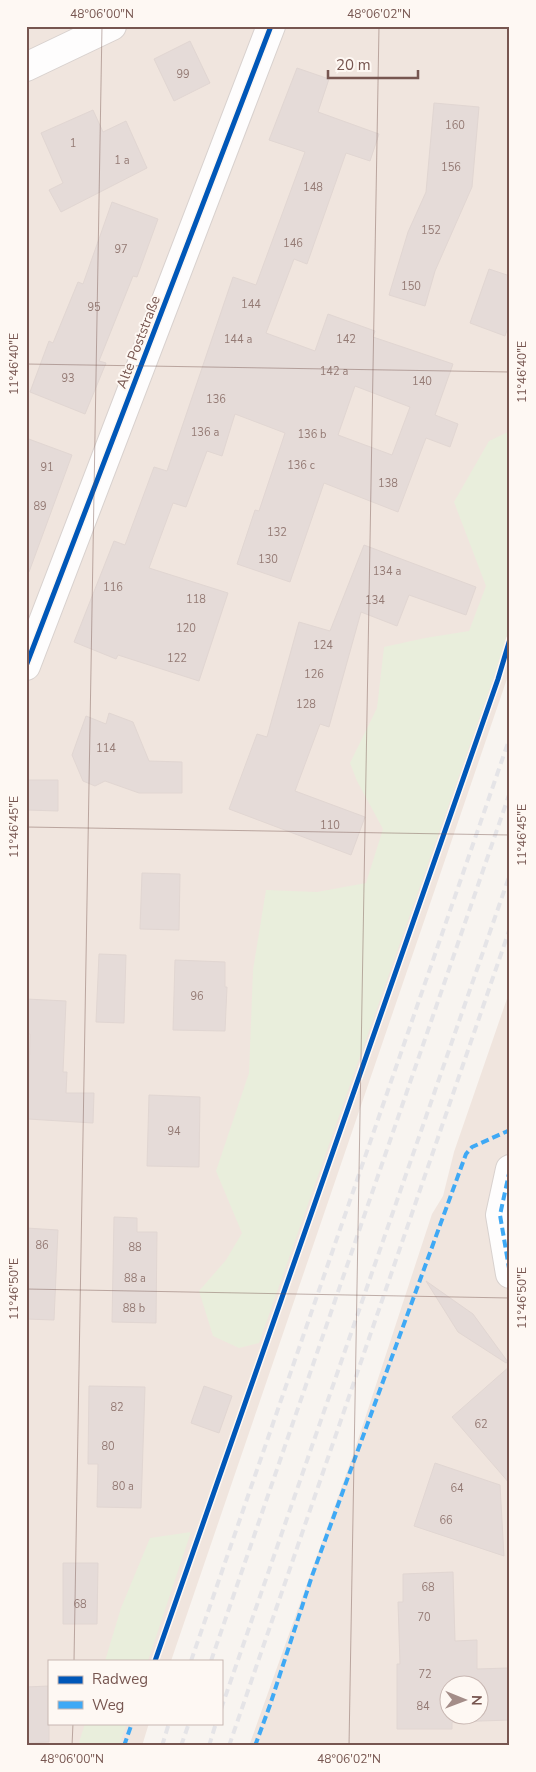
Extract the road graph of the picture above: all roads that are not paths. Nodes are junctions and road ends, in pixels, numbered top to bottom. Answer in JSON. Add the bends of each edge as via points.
{"nodes":[{"id":1,"x":112,"y":26,"type":"edge"},
{"id":2,"x":271,"y":26,"type":"edge"},
{"id":3,"x":26,"y":67,"type":"edge"},
{"id":4,"x":27,"y":661,"type":"edge"},
{"id":5,"x":510,"y":1169,"type":"edge"},
{"id":6,"x":510,"y":1274,"type":"edge"}],
"edges":[{"from":1,"to":3,"type":"street"},
{"from":2,"to":4,"type":"street","name":"Alte Poststraße"},
{"from":5,"to":6,"type":"street","via":[[500,1215]]}]}
